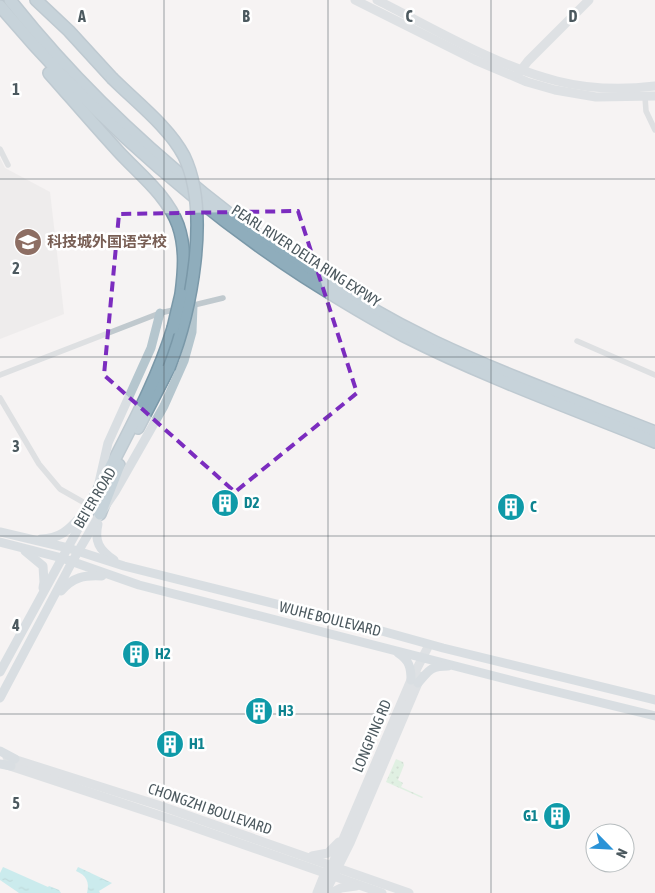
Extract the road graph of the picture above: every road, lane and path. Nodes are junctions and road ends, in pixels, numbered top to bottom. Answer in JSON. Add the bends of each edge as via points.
{"nodes":[{"id":1,"x":10,"y":0,"type":"edge"},
{"id":2,"x":36,"y":0,"type":"edge"},
{"id":3,"x":355,"y":0,"type":"edge"},
{"id":4,"x":377,"y":0,"type":"edge"},
{"id":5,"x":589,"y":0,"type":"edge"},
{"id":6,"x":0,"y":6,"type":"edge"},
{"id":7,"x":0,"y":14,"type":"edge"},
{"id":8,"x":520,"y":69,"type":"junction"},
{"id":9,"x":516,"y":78,"type":"junction"},
{"id":10,"x":655,"y":86,"type":"edge"},
{"id":11,"x":655,"y":96,"type":"edge"},
{"id":12,"x":644,"y":97,"type":"junction"},
{"id":13,"x":655,"y":130,"type":"edge"},
{"id":14,"x":0,"y":149,"type":"edge"},
{"id":15,"x":8,"y":165,"type":"dead end"},
{"id":16,"x":223,"y":298,"type":"dead end"},
{"id":17,"x":193,"y":305,"type":"junction"},
{"id":18,"x":160,"y":313,"type":"junction"},
{"id":19,"x":577,"y":341,"type":"dead end"},
{"id":20,"x":655,"y":375,"type":"edge"},
{"id":21,"x":0,"y":376,"type":"edge"},
{"id":22,"x":0,"y":398,"type":"edge"},
{"id":23,"x":655,"y":432,"type":"edge"},
{"id":24,"x":655,"y":442,"type":"edge"},
{"id":25,"x":93,"y":501,"type":"junction"},
{"id":26,"x":100,"y":514,"type":"junction"},
{"id":27,"x":0,"y":532,"type":"edge"},
{"id":28,"x":26,"y":538,"type":"junction"},
{"id":29,"x":0,"y":542,"type":"edge"},
{"id":30,"x":18,"y":547,"type":"junction"},
{"id":31,"x":68,"y":548,"type":"junction"},
{"id":32,"x":79,"y":552,"type":"junction"},
{"id":33,"x":62,"y":558,"type":"junction"},
{"id":34,"x":72,"y":562,"type":"junction"},
{"id":35,"x":124,"y":566,"type":"junction"},
{"id":36,"x":115,"y":576,"type":"junction"},
{"id":37,"x":39,"y":601,"type":"junction"},
{"id":38,"x":47,"y":610,"type":"junction"},
{"id":39,"x":428,"y":644,"type":"junction"},
{"id":40,"x":388,"y":648,"type":"junction"},
{"id":41,"x":424,"y":658,"type":"junction"},
{"id":42,"x":460,"y":666,"type":"junction"},
{"id":43,"x":0,"y":672,"type":"edge"},
{"id":44,"x":414,"y":682,"type":"junction"},
{"id":45,"x":0,"y":698,"type":"edge"},
{"id":46,"x":655,"y":700,"type":"edge"},
{"id":47,"x":655,"y":716,"type":"edge"},
{"id":48,"x":0,"y":753,"type":"edge"},
{"id":49,"x":0,"y":763,"type":"edge"},
{"id":50,"x":13,"y":763,"type":"junction"},
{"id":51,"x":345,"y":834,"type":"junction"},
{"id":52,"x":350,"y":843,"type":"junction"},
{"id":53,"x":298,"y":858,"type":"junction"},
{"id":54,"x":335,"y":866,"type":"junction"},
{"id":55,"x":329,"y":874,"type":"junction"},
{"id":56,"x":363,"y":882,"type":"junction"},
{"id":57,"x":315,"y":893,"type":"edge"},
{"id":58,"x":325,"y":893,"type":"edge"},
{"id":59,"x":331,"y":893,"type":"edge"},
{"id":60,"x":382,"y":893,"type":"edge"},
{"id":61,"x":409,"y":893,"type":"edge"}],
"edges":[{"from":1,"to":23,"type":"highway","name":"PEARL RIVER DELTA RING EXPWY","via":[[70,68],[140,138],[217,204],[286,254],[368,305],[435,341]]},
{"from":2,"to":26,"type":"highway","bridge":true,"via":[[174,141],[190,170],[194,188],[196,232],[190,296],[177,347],[116,470]]},
{"from":3,"to":9,"type":"main road"},
{"from":4,"to":8,"type":"main road"},
{"from":5,"to":8,"type":"main road"},
{"from":6,"to":24,"type":"highway","name":"PEARL RIVER DELTA RING EXPWY","via":[[60,74],[123,137],[180,187],[280,261],[372,318],[432,350]]},
{"from":7,"to":25,"type":"highway","bridge":true,"via":[[44,68],[162,197],[178,225],[183,244],[181,294],[173,328],[148,393]]},
{"from":8,"to":9,"type":"main road"},
{"from":8,"to":10,"type":"main road","via":[[583,86]]},
{"from":9,"to":12,"type":"main road","via":[[581,95]]},
{"from":11,"to":12,"type":"main road"},
{"from":12,"to":13,"type":"street","via":[[646,111]]},
{"from":14,"to":15,"type":"street"},
{"from":16,"to":17,"type":"street"},
{"from":17,"to":18,"type":"street"},
{"from":17,"to":26,"type":"main road","name":"BEI'ER ROAD","via":[[192,332],[168,397]]},
{"from":18,"to":21,"type":"street"},
{"from":18,"to":25,"type":"main road","name":"BEI'ER ROAD","via":[[151,348],[108,443]]},
{"from":19,"to":20,"type":"street"},
{"from":22,"to":25,"type":"street","via":[[39,464],[60,489]]},
{"from":25,"to":28,"type":"main road","via":[[65,533],[47,539]]},
{"from":25,"to":31,"type":"main road","name":"BEI'ER ROAD"},
{"from":26,"to":32,"type":"main road","name":"BEI'ER ROAD"},
{"from":26,"to":35,"type":"main road","via":[[96,531],[99,548]]},
{"from":27,"to":28,"type":"main road","name":"WUHE BOULEVARD"},
{"from":28,"to":31,"type":"main road","name":"WUHE BOULEVARD"},
{"from":29,"to":30,"type":"main road","name":"WUHE BOULEVARD"},
{"from":30,"to":33,"type":"main road","name":"WUHE BOULEVARD"},
{"from":30,"to":37,"type":"main road","via":[[43,566],[44,582]]},
{"from":31,"to":32,"type":"main road","name":"WUHE BOULEVARD"},
{"from":31,"to":33,"type":"main road","name":"BEI'ER ROAD"},
{"from":32,"to":34,"type":"main road","name":"BEI'ER ROAD"},
{"from":32,"to":35,"type":"main road","name":"WUHE BOULEVARD"},
{"from":33,"to":34,"type":"main road","name":"WUHE BOULEVARD"},
{"from":33,"to":37,"type":"main road","name":"BEI'ER ROAD"},
{"from":34,"to":36,"type":"main road","name":"WUHE BOULEVARD"},
{"from":34,"to":38,"type":"main road","name":"BEI'ER ROAD"},
{"from":35,"to":39,"type":"main road","name":"WUHE BOULEVARD"},
{"from":36,"to":38,"type":"main road","via":[[76,577],[63,588]]},
{"from":36,"to":40,"type":"main road","name":"WUHE BOULEVARD"},
{"from":37,"to":43,"type":"main road","name":"BEI'ER ROAD"},
{"from":38,"to":45,"type":"main road","name":"BEI'ER ROAD"},
{"from":39,"to":41,"type":"main road"},
{"from":39,"to":46,"type":"main road","name":"WUHE BOULEVARD"},
{"from":40,"to":41,"type":"main road","name":"WUHE BOULEVARD"},
{"from":40,"to":44,"type":"main road","via":[[409,663]]},
{"from":41,"to":42,"type":"main road","name":"WUHE BOULEVARD"},
{"from":41,"to":44,"type":"main road"},
{"from":42,"to":44,"type":"main road","via":[[433,668]]},
{"from":42,"to":47,"type":"main road","name":"WUHE BOULEVARD"},
{"from":44,"to":51,"type":"main road","name":"LONGPING RD"},
{"from":44,"to":52,"type":"main road","name":"LONGPING RD"},
{"from":48,"to":50,"type":"main road"},
{"from":49,"to":50,"type":"main road"},
{"from":50,"to":53,"type":"main road","name":"CHONGZHI BOULEVARD","via":[[158,805]]},
{"from":51,"to":53,"type":"main road","via":[[328,853]]},
{"from":51,"to":54,"type":"main road","name":"LONGPING RD"},
{"from":52,"to":54,"type":"main road","name":"LONGPING RD"},
{"from":52,"to":56,"type":"main road","via":[[348,863]]},
{"from":53,"to":54,"type":"main road","name":"CHONGZHI BOULEVARD"},
{"from":53,"to":55,"type":"main road","name":"CHONGZHI BOULEVARD"},
{"from":53,"to":57,"type":"main road","via":[[313,874]]},
{"from":54,"to":55,"type":"main road"},
{"from":54,"to":56,"type":"main road","name":"CHONGZHI BOULEVARD"},
{"from":55,"to":56,"type":"main road","name":"CHONGZHI BOULEVARD"},
{"from":55,"to":57,"type":"main road"},
{"from":55,"to":58,"type":"main road"},
{"from":56,"to":59,"type":"main road"},
{"from":56,"to":60,"type":"main road","name":"CHONGZHI BOULEVARD"},
{"from":56,"to":61,"type":"main road","name":"CHONGZHI BOULEVARD"}]}
